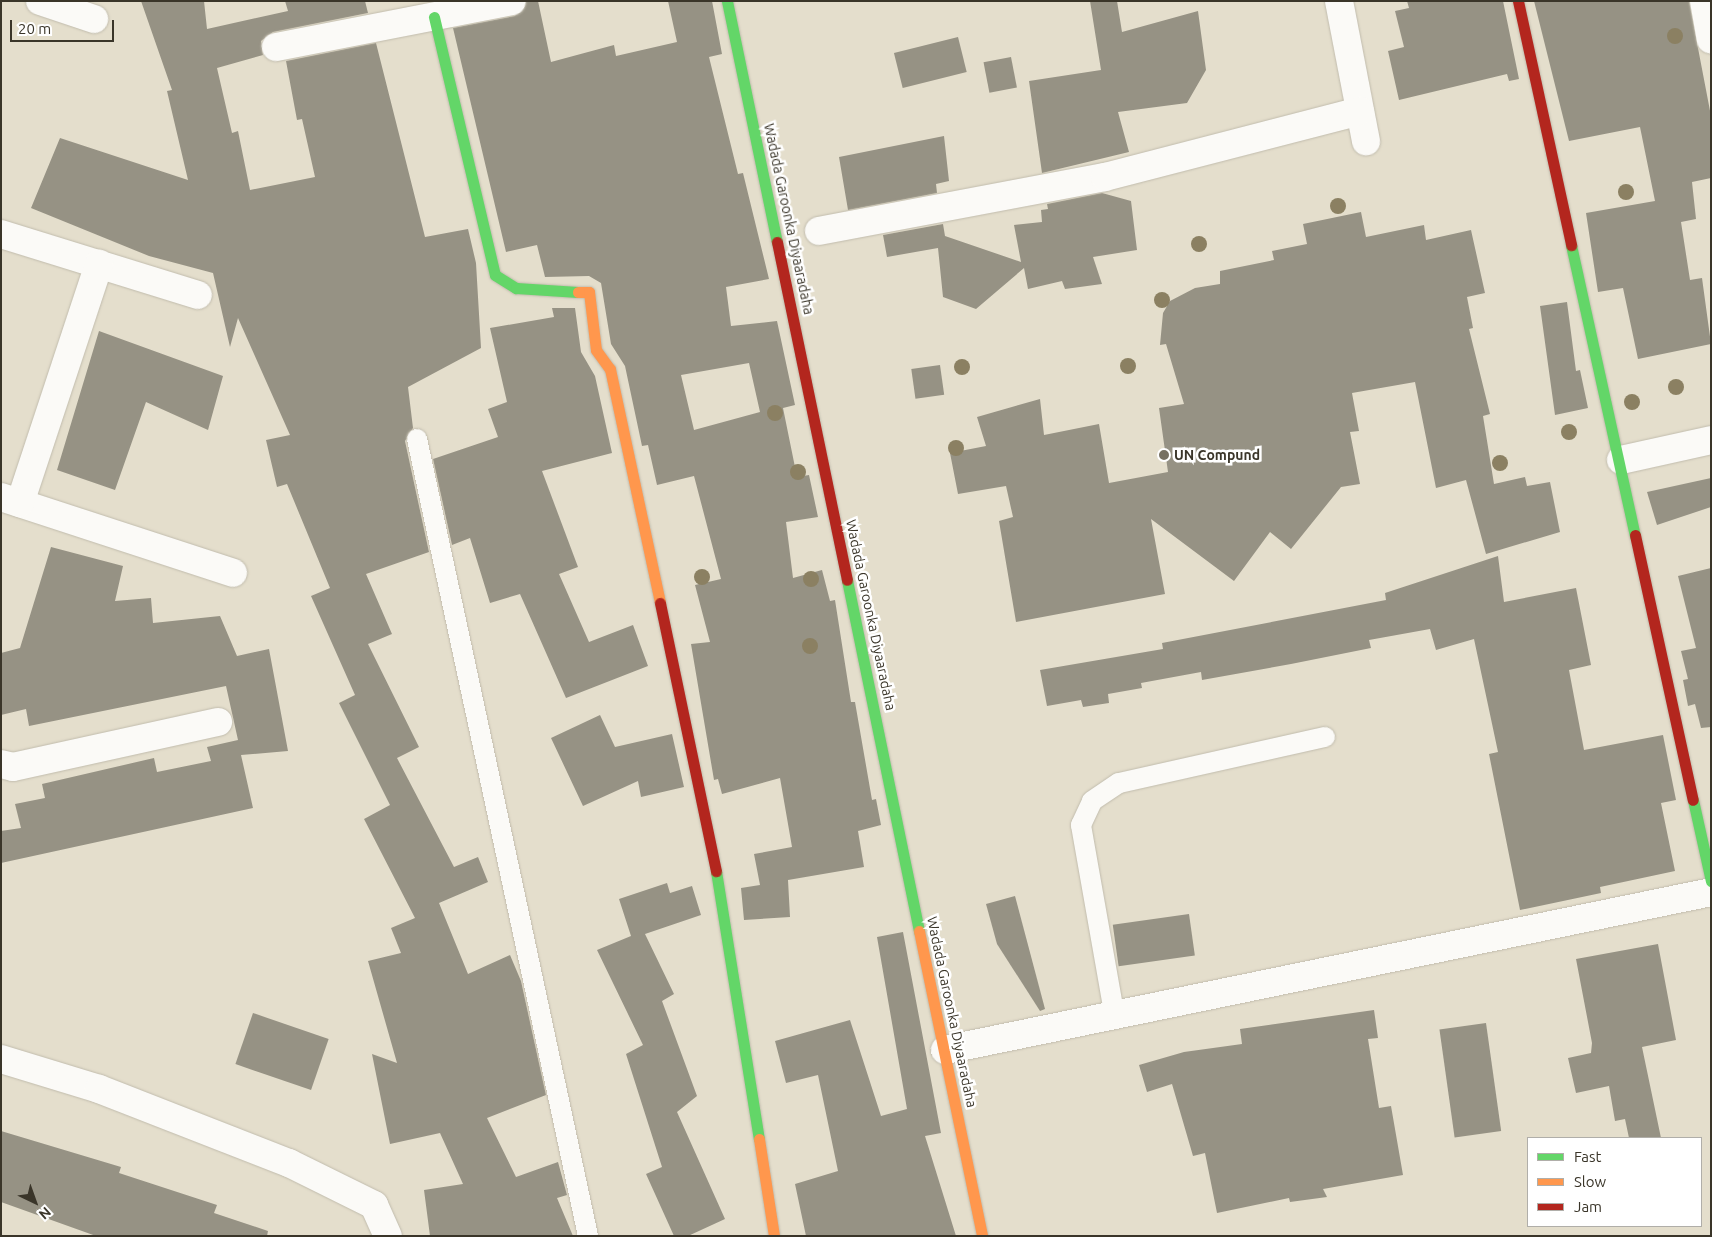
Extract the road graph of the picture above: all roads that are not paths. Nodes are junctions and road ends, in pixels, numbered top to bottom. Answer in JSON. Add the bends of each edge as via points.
{"nodes":[{"id":1,"x":40,"y":1,"type":"edge"},
{"id":2,"x":512,"y":1,"type":"edge"},
{"id":3,"x":727,"y":1,"type":"edge"},
{"id":4,"x":1339,"y":1,"type":"edge"},
{"id":5,"x":1518,"y":1,"type":"edge"},
{"id":6,"x":1704,"y":1,"type":"edge"},
{"id":7,"x":434,"y":17,"type":"junction"},
{"id":8,"x":94,"y":19,"type":"dead end"},
{"id":9,"x":1711,"y":39,"type":"edge"},
{"id":10,"x":276,"y":47,"type":"dead end"},
{"id":11,"x":1360,"y":112,"type":"junction"},
{"id":12,"x":1366,"y":142,"type":"dead end"},
{"id":13,"x":819,"y":231,"type":"dead end"},
{"id":14,"x":1,"y":234,"type":"edge"},
{"id":15,"x":99,"y":264,"type":"junction"},
{"id":16,"x":198,"y":295,"type":"dead end"},
{"id":17,"x":417,"y":439,"type":"dead end"},
{"id":18,"x":1711,"y":440,"type":"edge"},
{"id":19,"x":1621,"y":460,"type":"junction"},
{"id":20,"x":10,"y":500,"type":"edge"},
{"id":21,"x":233,"y":573,"type":"dead end"},
{"id":22,"x":218,"y":722,"type":"dead end"},
{"id":23,"x":1325,"y":737,"type":"dead end"},
{"id":24,"x":1,"y":764,"type":"edge"},
{"id":25,"x":1711,"y":881,"type":"edge"},
{"id":26,"x":1711,"y":892,"type":"edge"},
{"id":27,"x":1115,"y":1018,"type":"junction"},
{"id":28,"x":945,"y":1050,"type":"junction"},
{"id":29,"x":1,"y":1059,"type":"edge"},
{"id":30,"x":388,"y":1236,"type":"edge"},
{"id":31,"x":588,"y":1236,"type":"edge"},
{"id":32,"x":774,"y":1236,"type":"edge"},
{"id":33,"x":982,"y":1236,"type":"edge"}],
"edges":[{"from":1,"to":8,"type":"street"},
{"from":2,"to":7,"type":"street"},
{"from":3,"to":28,"type":"street","name":"Wadada Garoonka Diyaaradaha"},
{"from":4,"to":11,"type":"street"},
{"from":5,"to":19,"type":"street"},
{"from":6,"to":9,"type":"street"},
{"from":7,"to":10,"type":"street"},
{"from":7,"to":32,"type":"street","via":[[495,275],[516,288],[542,293],[589,292],[596,350],[610,369],[710,835]]},
{"from":11,"to":12,"type":"street"},
{"from":11,"to":13,"type":"street","via":[[1105,177]]},
{"from":14,"to":15,"type":"street"},
{"from":15,"to":16,"type":"street"},
{"from":15,"to":20,"type":"street"},
{"from":17,"to":31,"type":"lane"},
{"from":18,"to":19,"type":"street"},
{"from":19,"to":25,"type":"street"},
{"from":20,"to":21,"type":"street"},
{"from":22,"to":24,"type":"street","via":[[13,767]]},
{"from":23,"to":27,"type":"lane","via":[[1119,783],[1092,801],[1081,824]]},
{"from":26,"to":27,"type":"street"},
{"from":27,"to":28,"type":"street"},
{"from":28,"to":33,"type":"street","name":"Wadada Garoonka Diyaaradaha"},
{"from":29,"to":30,"type":"street","via":[[99,1089],[289,1163],[374,1205]]}]}
